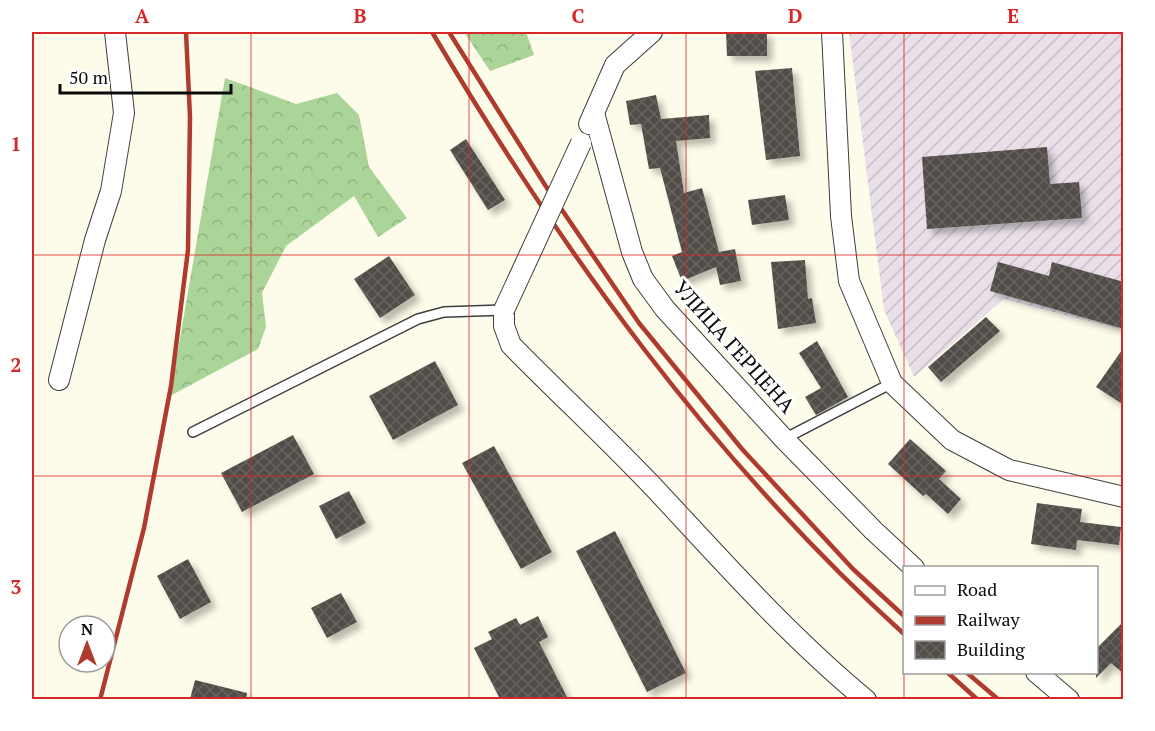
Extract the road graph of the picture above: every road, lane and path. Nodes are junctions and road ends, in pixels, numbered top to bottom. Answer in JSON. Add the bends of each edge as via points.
{"nodes":[{"id":1,"x":115,"y":32,"type":"edge"},
{"id":2,"x":652,"y":32,"type":"edge"},
{"id":3,"x":832,"y":32,"type":"edge"},
{"id":4,"x":594,"y":113,"type":"junction"},
{"id":5,"x":504,"y":310,"type":"junction"},
{"id":6,"x":59,"y":380,"type":"dead end"},
{"id":7,"x":892,"y":383,"type":"junction"},
{"id":8,"x":193,"y":432,"type":"dead end"},
{"id":9,"x":784,"y":439,"type":"junction"},
{"id":10,"x":1124,"y":497,"type":"edge"},
{"id":11,"x":913,"y":566,"type":"edge"},
{"id":12,"x":1038,"y":674,"type":"edge"},
{"id":13,"x":866,"y":699,"type":"edge"},
{"id":14,"x":1069,"y":699,"type":"edge"}],
"edges":[{"from":1,"to":6,"type":"street","via":[[124,113],[111,191]]},
{"from":2,"to":4,"type":"street","via":[[615,65]]},
{"from":3,"to":7,"type":"street","via":[[841,216],[849,281]]},
{"from":4,"to":5,"type":"street","bridge":true},
{"from":4,"to":9,"type":"street","name":"УЛИЦА ГЕРЦЕНА","via":[[643,279],[665,309]]},
{"from":5,"to":8,"type":"lane","via":[[444,312],[418,319]]},
{"from":5,"to":13,"type":"street","via":[[504,326],[511,345],[658,492],[752,595]]},
{"from":7,"to":9,"type":"lane"},
{"from":7,"to":10,"type":"street","via":[[952,440],[1009,470]]},
{"from":9,"to":11,"type":"street","name":"УЛИЦА ГЕРЦЕНА"},
{"from":12,"to":14,"type":"street"}]}
